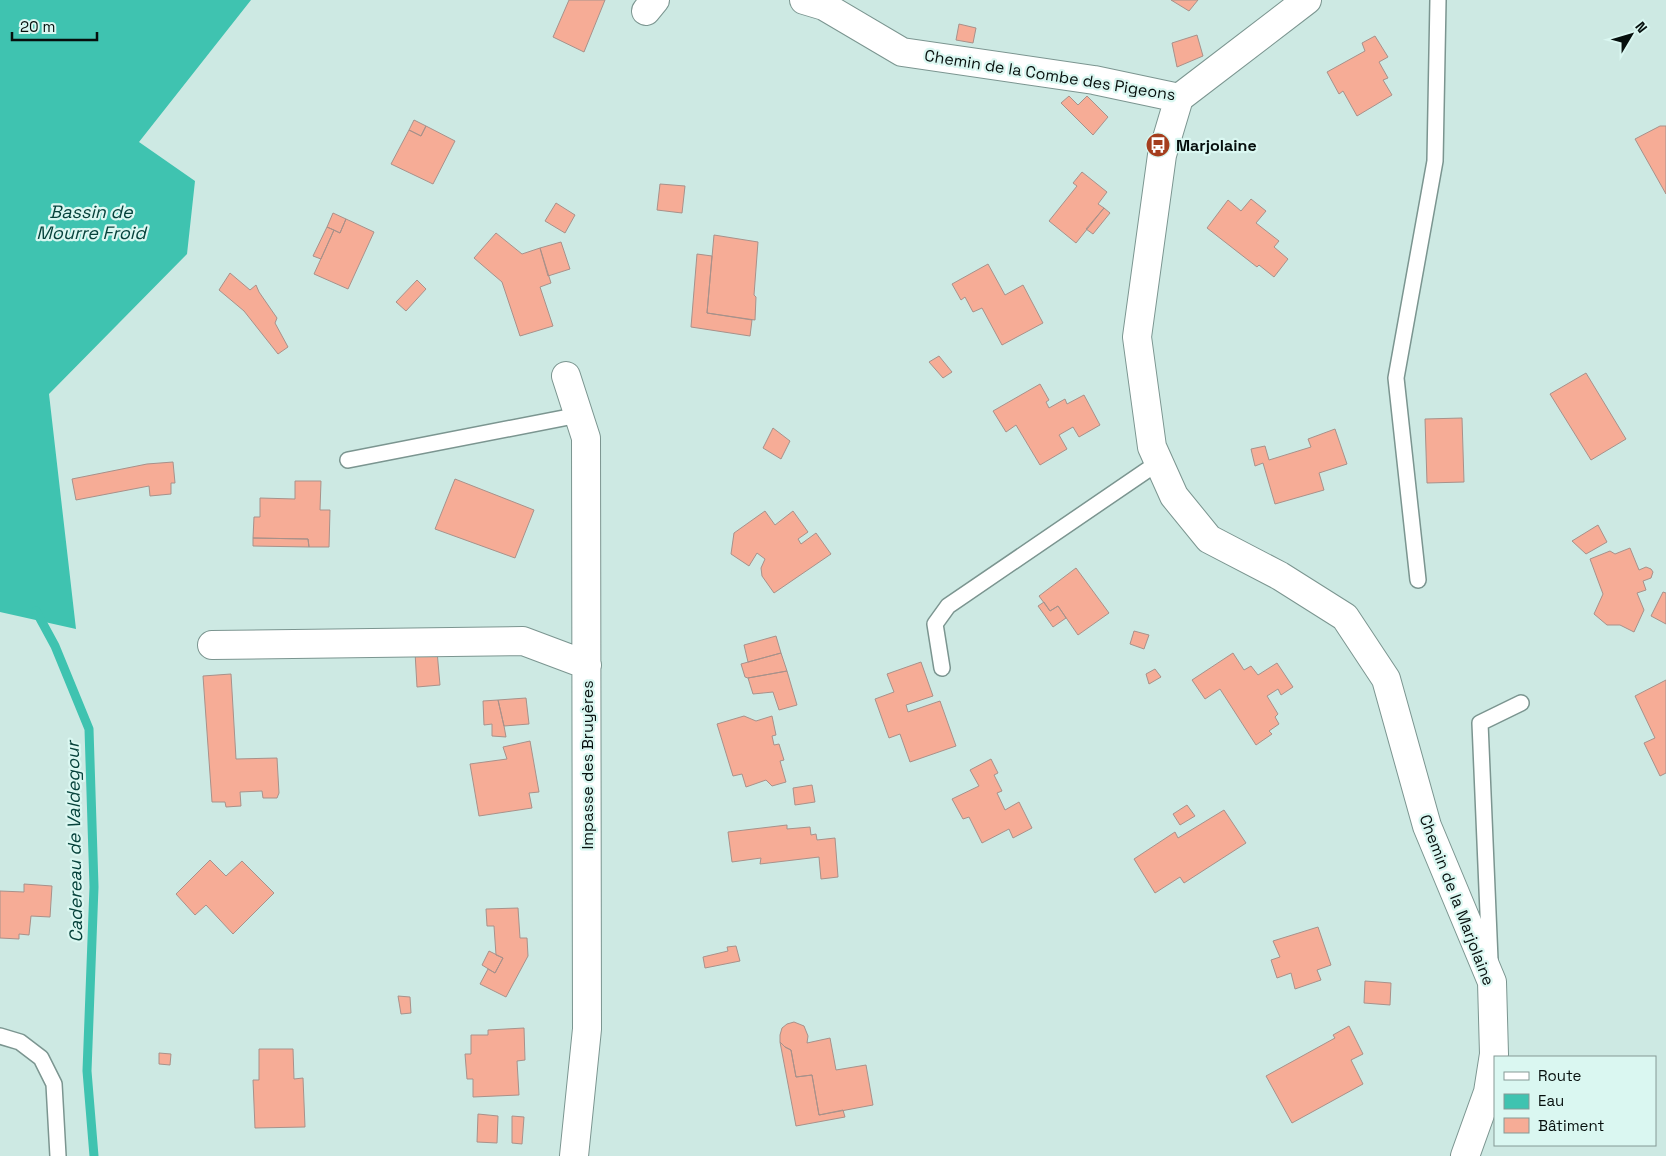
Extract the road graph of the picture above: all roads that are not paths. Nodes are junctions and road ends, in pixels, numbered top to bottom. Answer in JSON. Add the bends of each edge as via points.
{"nodes":[{"id":1,"x":804,"y":0,"type":"edge"},
{"id":2,"x":1307,"y":0,"type":"edge"},
{"id":3,"x":1438,"y":0,"type":"edge"},
{"id":4,"x":1179,"y":98,"type":"junction"},
{"id":5,"x":566,"y":376,"type":"dead end"},
{"id":6,"x":579,"y":415,"type":"junction"},
{"id":7,"x":348,"y":460,"type":"dead end"},
{"id":8,"x":1159,"y":462,"type":"junction"},
{"id":9,"x":1418,"y":580,"type":"dead end"},
{"id":10,"x":212,"y":645,"type":"dead end"},
{"id":11,"x":587,"y":665,"type":"junction"},
{"id":12,"x":942,"y":668,"type":"dead end"},
{"id":13,"x":1521,"y":703,"type":"dead end"},
{"id":14,"x":1492,"y":982,"type":"junction"},
{"id":15,"x":0,"y":1036,"type":"edge"},
{"id":16,"x":58,"y":1156,"type":"edge"},
{"id":17,"x":574,"y":1156,"type":"edge"},
{"id":18,"x":1465,"y":1156,"type":"edge"}],
"edges":[{"from":1,"to":4,"type":"street","name":"Chemin de la Combe des Pigeons","via":[[824,6],[902,52],[1094,80]]},
{"from":2,"to":4,"type":"street","name":"Chemin de la Combe des Pigeons"},
{"from":3,"to":9,"type":"lane","via":[[1435,161],[1396,378]]},
{"from":4,"to":8,"type":"street","name":"Chemin de la Marjolaine","via":[[1162,155],[1137,337],[1152,447]]},
{"from":5,"to":6,"type":"street","name":"Impasse des Bruyères"},
{"from":6,"to":7,"type":"lane"},
{"from":6,"to":11,"type":"street","name":"Impasse des Bruyères","via":[[586,438]]},
{"from":8,"to":12,"type":"lane","via":[[948,606],[935,624]]},
{"from":8,"to":14,"type":"street","name":"Chemin de la Marjolaine","via":[[1174,496],[1209,539],[1280,576],[1345,617],[1386,679],[1426,826]]},
{"from":10,"to":11,"type":"street","via":[[523,641]]},
{"from":11,"to":17,"type":"street","name":"Impasse des Bruyères","via":[[587,1029]]},
{"from":13,"to":14,"type":"lane","via":[[1480,723]]},
{"from":14,"to":18,"type":"street","name":"Chemin de la Marjolaine","via":[[1494,1054],[1488,1092]]},
{"from":15,"to":16,"type":"lane","via":[[20,1042],[41,1058],[54,1084]]}]}
